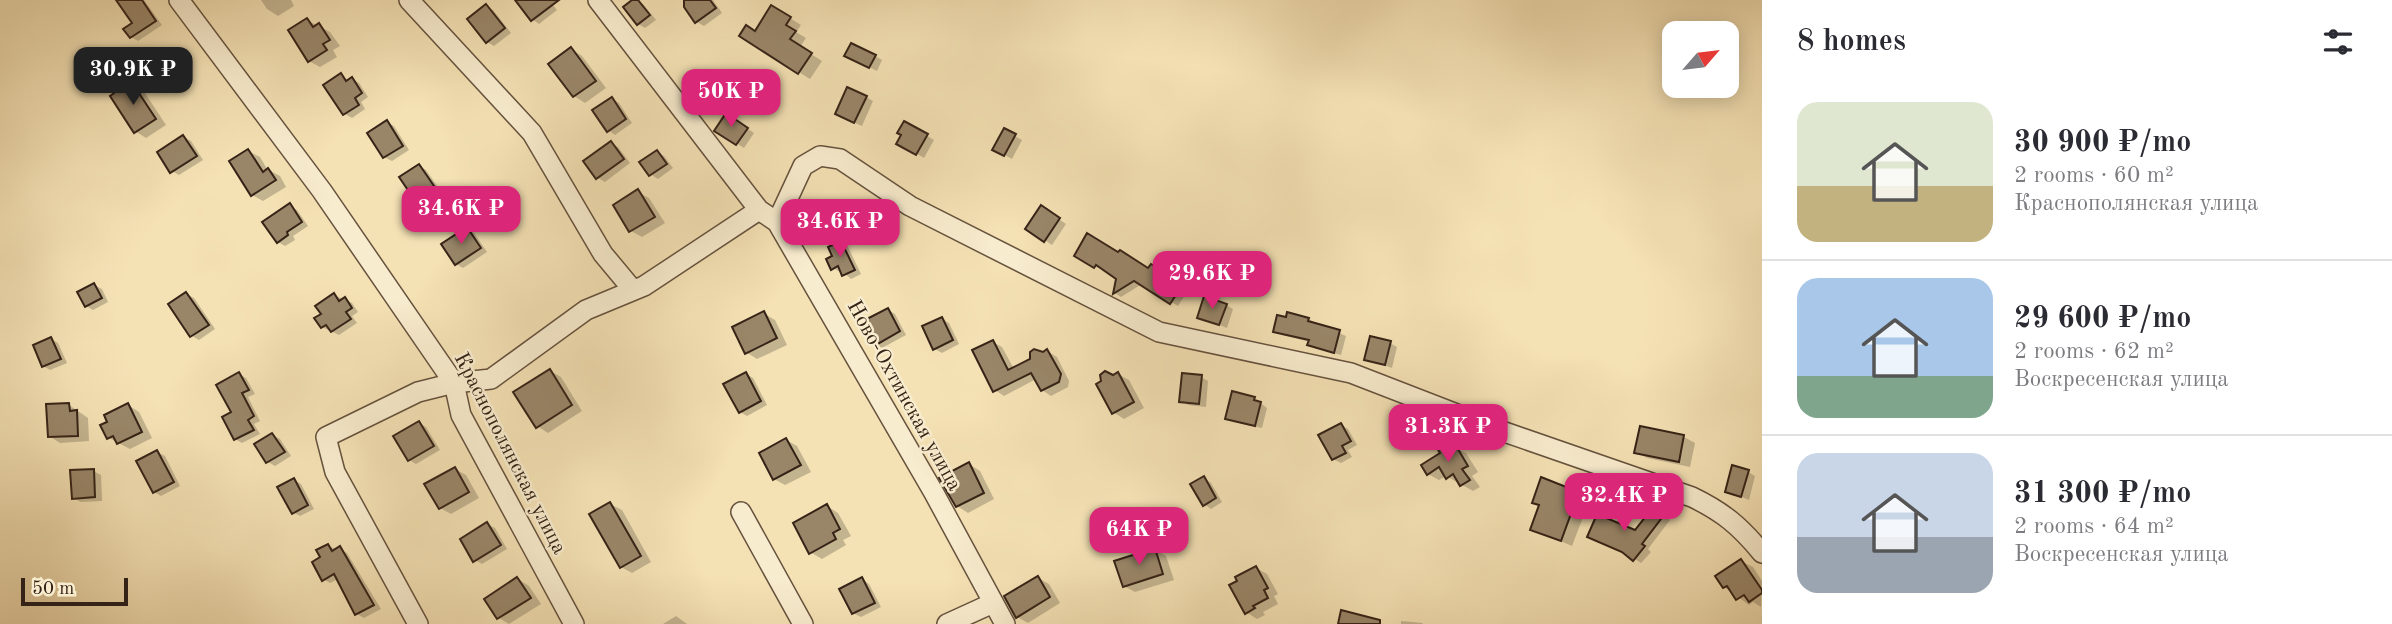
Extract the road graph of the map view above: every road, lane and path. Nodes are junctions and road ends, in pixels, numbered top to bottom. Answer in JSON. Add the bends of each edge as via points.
{"nodes":[{"id":1,"x":179,"y":0,"type":"edge"},
{"id":2,"x":409,"y":0,"type":"edge"},
{"id":3,"x":598,"y":0,"type":"edge"},
{"id":4,"x":759,"y":210,"type":"junction"},
{"id":5,"x":777,"y":222,"type":"junction"},
{"id":6,"x":633,"y":290,"type":"junction"},
{"id":7,"x":454,"y":383,"type":"junction"},
{"id":8,"x":741,"y":512,"type":"dead end"},
{"id":9,"x":1762,"y":553,"type":"edge"},
{"id":10,"x":993,"y":603,"type":"junction"},
{"id":11,"x":418,"y":624,"type":"edge"},
{"id":12,"x":574,"y":624,"type":"edge"},
{"id":13,"x":803,"y":624,"type":"edge"},
{"id":14,"x":947,"y":624,"type":"edge"},
{"id":15,"x":1005,"y":624,"type":"edge"}],
"edges":[{"from":1,"to":7,"type":"street","name":"Краснополянская улица","via":[[321,191]]},
{"from":2,"to":6,"type":"street","via":[[532,133],[603,254]]},
{"from":3,"to":4,"type":"street","name":"Ново-Охтинская улица"},
{"from":4,"to":5,"type":"street","name":"Ново-Охтинская улица"},
{"from":4,"to":6,"type":"street"},
{"from":5,"to":9,"type":"street","via":[[803,166],[820,156],[840,159],[911,206],[1152,329],[1351,373],[1692,497],[1741,527]]},
{"from":5,"to":10,"type":"street","name":"Ново-Охтинская улица"},
{"from":6,"to":7,"type":"street","via":[[586,310],[491,379]]},
{"from":7,"to":11,"type":"street","via":[[418,393],[326,437],[335,472]]},
{"from":7,"to":12,"type":"street","name":"Краснополянская улица","via":[[461,415]]},
{"from":8,"to":13,"type":"street"},
{"from":10,"to":14,"type":"street"},
{"from":10,"to":15,"type":"street","name":"Ново-Охтинская улица"}]}
